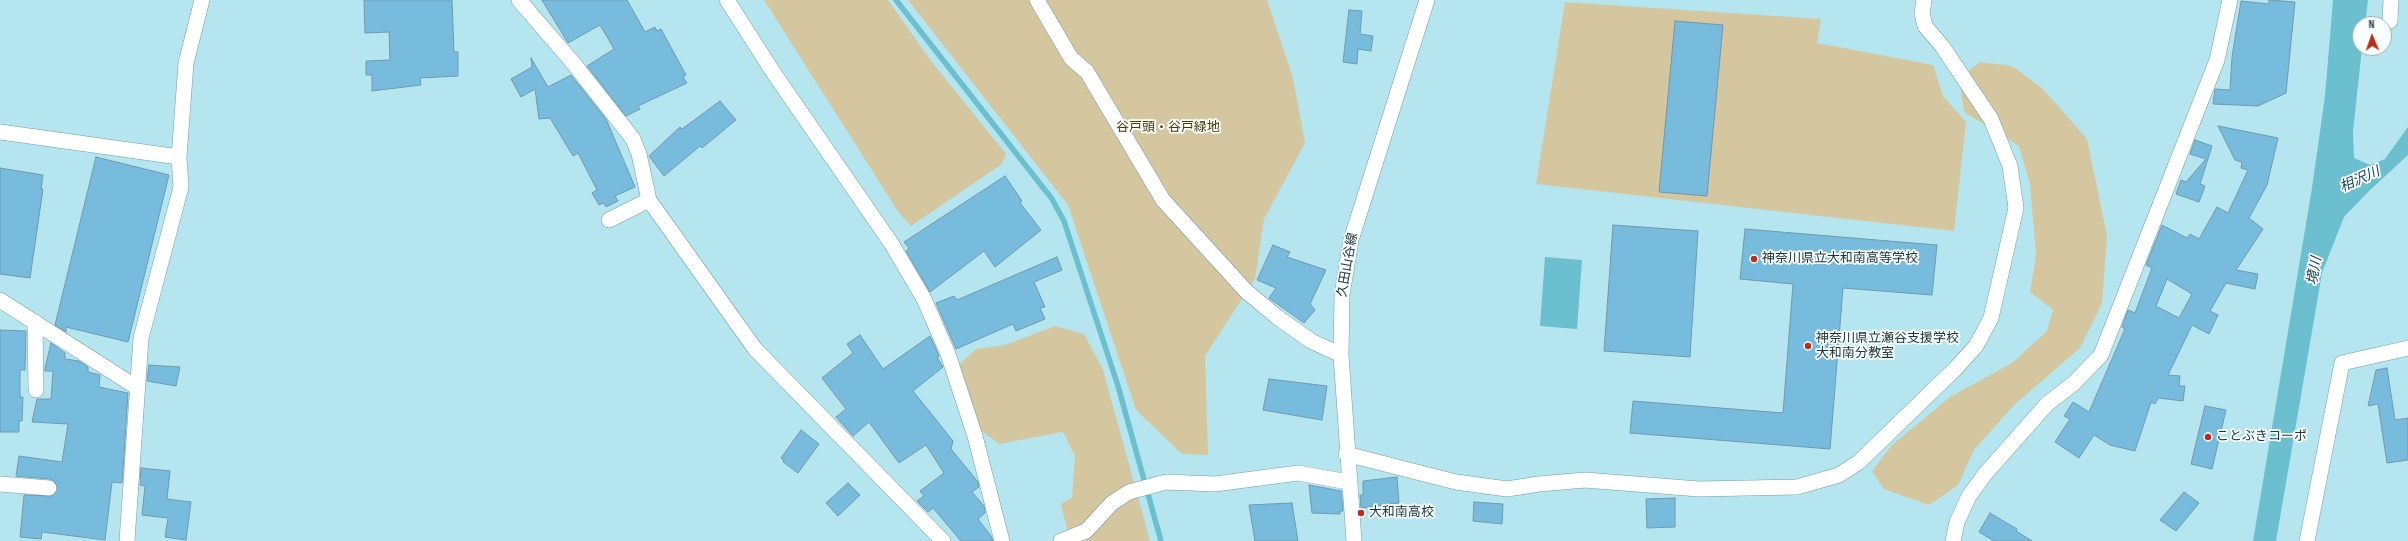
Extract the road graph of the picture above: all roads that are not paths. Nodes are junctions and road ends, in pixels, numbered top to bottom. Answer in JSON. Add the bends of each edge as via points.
{"nodes":[{"id":1,"x":202,"y":0,"type":"edge"},
{"id":2,"x":519,"y":0,"type":"edge"},
{"id":3,"x":726,"y":0,"type":"edge"},
{"id":4,"x":1037,"y":0,"type":"edge"},
{"id":5,"x":1427,"y":0,"type":"edge"},
{"id":6,"x":1924,"y":0,"type":"edge"},
{"id":7,"x":2230,"y":0,"type":"edge"},
{"id":8,"x":2391,"y":0,"type":"edge"},
{"id":9,"x":2390,"y":16,"type":"edge"},
{"id":10,"x":0,"y":132,"type":"edge"},
{"id":11,"x":179,"y":157,"type":"junction"},
{"id":12,"x":649,"y":200,"type":"junction"},
{"id":13,"x":609,"y":220,"type":"dead end"},
{"id":14,"x":0,"y":300,"type":"edge"},
{"id":15,"x":35,"y":322,"type":"junction"},
{"id":16,"x":2408,"y":348,"type":"edge"},
{"id":17,"x":1340,"y":355,"type":"junction"},
{"id":18,"x":136,"y":387,"type":"junction"},
{"id":19,"x":36,"y":390,"type":"dead end"},
{"id":20,"x":1346,"y":454,"type":"junction"},
{"id":21,"x":1348,"y":482,"type":"junction"},
{"id":22,"x":0,"y":484,"type":"edge"},
{"id":23,"x":49,"y":488,"type":"dead end"},
{"id":24,"x":127,"y":541,"type":"edge"},
{"id":25,"x":943,"y":541,"type":"edge"},
{"id":26,"x":1002,"y":541,"type":"edge"},
{"id":27,"x":1061,"y":541,"type":"edge"},
{"id":28,"x":1354,"y":541,"type":"edge"},
{"id":29,"x":1953,"y":541,"type":"edge"},
{"id":30,"x":2307,"y":541,"type":"edge"}],
"edges":[{"from":1,"to":11,"type":"street","via":[[186,63]]},
{"from":2,"to":12,"type":"street","via":[[574,64],[632,139],[640,154]]},
{"from":3,"to":26,"type":"street","via":[[891,243],[924,299],[948,354],[975,436]]},
{"from":4,"to":17,"type":"street","via":[[1071,58],[1087,72],[1163,200],[1246,291],[1311,341]]},
{"from":5,"to":17,"type":"street","name":"久田山谷線","via":[[1351,240],[1342,295]]},
{"from":6,"to":20,"type":"street","via":[[1922,13],[1925,26],[1942,46],[1991,120],[2010,166],[2016,208],[1991,318],[1976,346],[1859,462],[1839,475],[1797,487],[1699,489],[1585,480],[1507,489],[1456,482]]},
{"from":7,"to":29,"type":"street","via":[[2217,60],[2101,355],[2074,383],[2047,404],[1985,474],[1969,496],[1957,522]]},
{"from":8,"to":9,"type":"street"},
{"from":10,"to":11,"type":"street"},
{"from":11,"to":18,"type":"street","via":[[181,187],[141,338]]},
{"from":12,"to":13,"type":"street"},
{"from":12,"to":25,"type":"street","via":[[754,349]]},
{"from":14,"to":15,"type":"street"},
{"from":15,"to":18,"type":"street"},
{"from":15,"to":19,"type":"street"},
{"from":16,"to":30,"type":"street","via":[[2342,363]]},
{"from":17,"to":20,"type":"street","name":"久田山谷線"},
{"from":18,"to":24,"type":"street","via":[[133,475]]},
{"from":20,"to":21,"type":"street","name":"久田山谷線"},
{"from":21,"to":27,"type":"street","via":[[1298,473],[1215,484],[1166,482],[1129,492],[1112,503],[1086,531]]},
{"from":21,"to":28,"type":"street","name":"久田山谷線"},
{"from":22,"to":23,"type":"street"}]}
